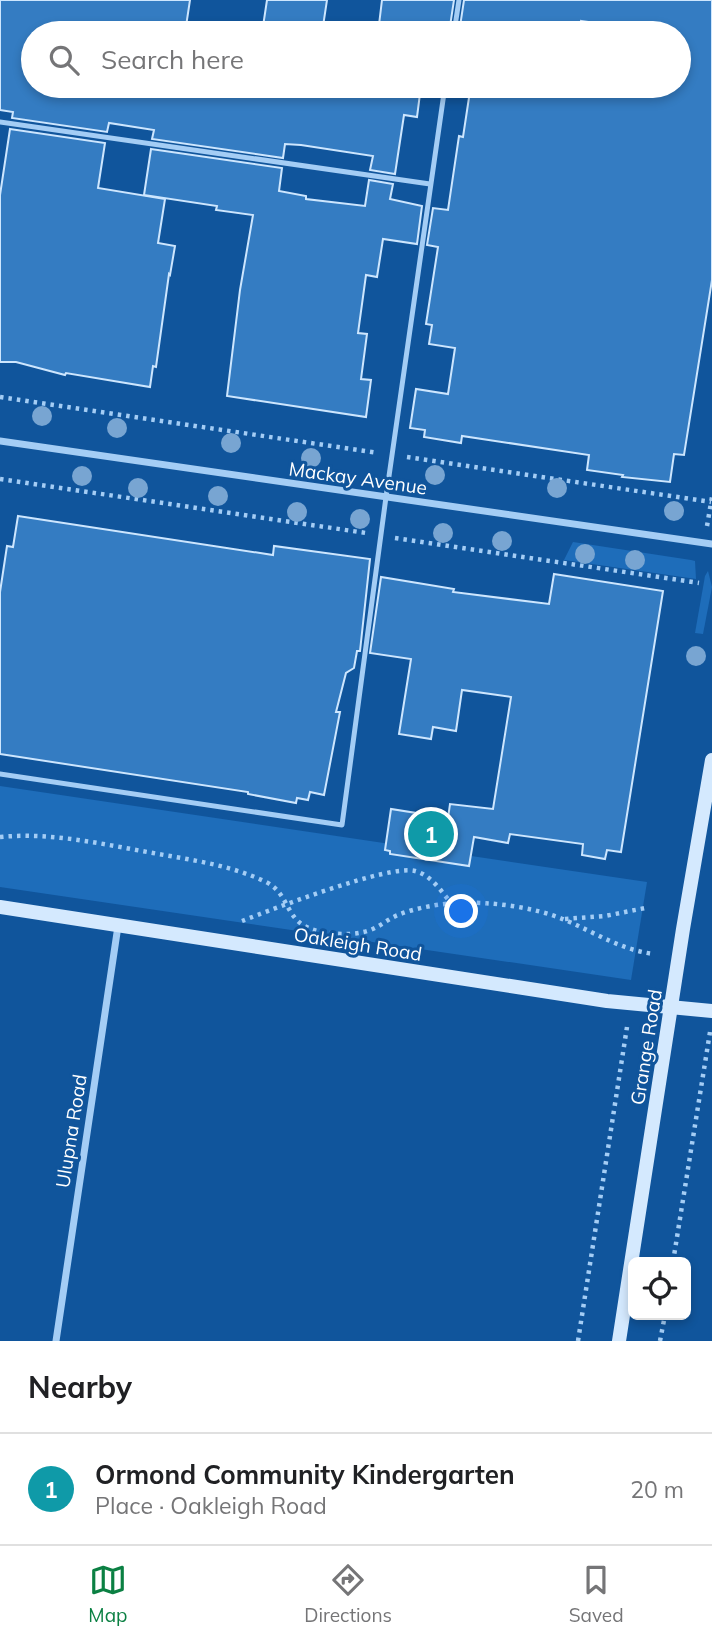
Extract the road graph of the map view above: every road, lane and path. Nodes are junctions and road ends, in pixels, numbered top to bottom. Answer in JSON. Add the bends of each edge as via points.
{"nodes":[{"id":1,"x":459,"y":0,"type":"edge"},
{"id":2,"x":456,"y":21,"type":"edge"},
{"id":3,"x":443,"y":98,"type":"edge"},
{"id":4,"x":0,"y":122,"type":"edge"},
{"id":5,"x":430,"y":184,"type":"junction"},
{"id":6,"x":0,"y":397,"type":"edge"},
{"id":7,"x":0,"y":441,"type":"edge"},
{"id":8,"x":392,"y":455,"type":"junction"},
{"id":9,"x":0,"y":479,"type":"edge"},
{"id":10,"x":386,"y":498,"type":"junction"},
{"id":11,"x":711,"y":502,"type":"edge"},
{"id":12,"x":381,"y":535,"type":"junction"},
{"id":13,"x":712,"y":544,"type":"edge"},
{"id":14,"x":699,"y":583,"type":"dead end"},
{"id":15,"x":712,"y":760,"type":"edge"},
{"id":16,"x":0,"y":774,"type":"edge"},
{"id":17,"x":0,"y":838,"type":"edge"},
{"id":18,"x":451,"y":903,"type":"junction"},
{"id":19,"x":286,"y":904,"type":"junction"},
{"id":20,"x":0,"y":907,"type":"edge"},
{"id":21,"x":646,"y":908,"type":"dead end"},
{"id":22,"x":565,"y":919,"type":"junction"},
{"id":23,"x":236,"y":924,"type":"dead end"},
{"id":24,"x":118,"y":925,"type":"junction"},
{"id":25,"x":654,"y":954,"type":"dead end"},
{"id":26,"x":671,"y":1007,"type":"junction"},
{"id":27,"x":712,"y":1012,"type":"edge"},
{"id":28,"x":627,"y":1027,"type":"dead end"},
{"id":29,"x":710,"y":1032,"type":"edge"},
{"id":30,"x":674,"y":1257,"type":"edge"},
{"id":31,"x":664,"y":1320,"type":"edge"},
{"id":32,"x":55,"y":1341,"type":"edge"},
{"id":33,"x":578,"y":1341,"type":"edge"},
{"id":34,"x":620,"y":1341,"type":"edge"},
{"id":35,"x":660,"y":1341,"type":"edge"}],
"edges":[{"from":1,"to":2,"type":"lane"},
{"from":3,"to":5,"type":"lane"},
{"from":4,"to":5,"type":"lane"},
{"from":5,"to":8,"type":"lane"},
{"from":6,"to":8,"type":"path"},
{"from":7,"to":10,"type":"street","name":"Mackay Avenue"},
{"from":8,"to":10,"type":"lane"},
{"from":8,"to":11,"type":"path"},
{"from":9,"to":12,"type":"path"},
{"from":10,"to":12,"type":"lane"},
{"from":10,"to":13,"type":"street","name":"Mackay Avenue"},
{"from":12,"to":14,"type":"path"},
{"from":12,"to":16,"type":"lane","via":[[342,825]]},
{"from":15,"to":26,"type":"street","name":"Grange Road"},
{"from":17,"to":19,"type":"path","via":[[44,836],[244,872],[266,882]]},
{"from":18,"to":19,"type":"path","via":[[408,911],[373,929],[335,934],[304,927]]},
{"from":18,"to":19,"type":"path","via":[[426,875],[401,869]]},
{"from":18,"to":22,"type":"path","via":[[475,902]]},
{"from":19,"to":23,"type":"path"},
{"from":20,"to":24,"type":"street","name":"Oakleigh Road"},
{"from":21,"to":22,"type":"path"},
{"from":22,"to":25,"type":"path","via":[[636,952]]},
{"from":24,"to":26,"type":"street","name":"Oakleigh Road","via":[[607,1002]]},
{"from":24,"to":32,"type":"street","name":"Ulupna Road"},
{"from":26,"to":27,"type":"street","name":"Oakleigh Road"},
{"from":26,"to":34,"type":"street","name":"Grange Road"},
{"from":28,"to":33,"type":"path"},
{"from":29,"to":30,"type":"path"},
{"from":31,"to":35,"type":"path"}]}
